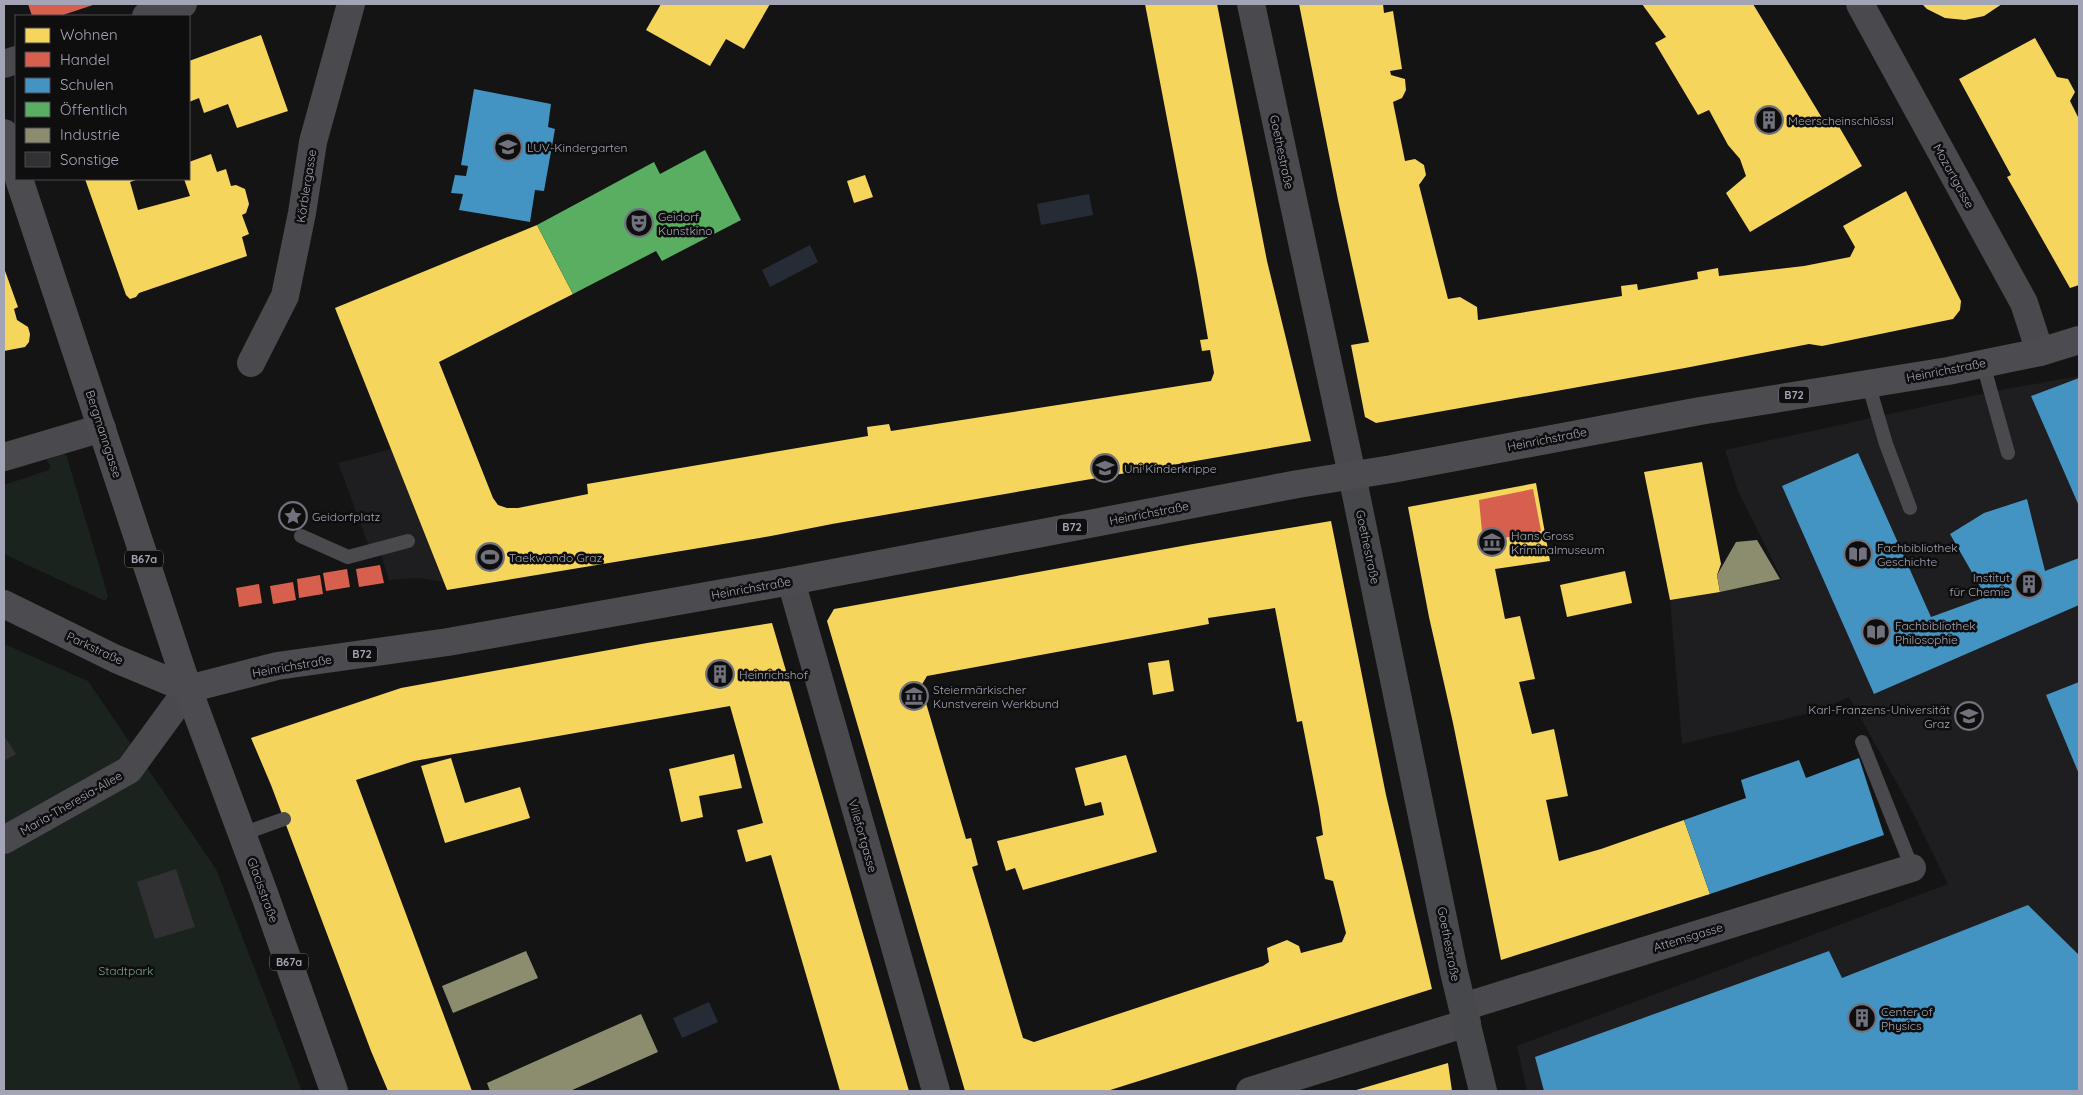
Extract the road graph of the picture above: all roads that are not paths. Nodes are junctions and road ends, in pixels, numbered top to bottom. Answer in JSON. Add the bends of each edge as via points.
{"nodes":[{"id":1,"x":183,"y":4,"type":"edge"},
{"id":2,"x":351,"y":4,"type":"edge"},
{"id":3,"x":1251,"y":4,"type":"edge"},
{"id":4,"x":1860,"y":4,"type":"edge"},
{"id":5,"x":149,"y":15,"type":"edge"},
{"id":6,"x":4,"y":134,"type":"edge"},
{"id":7,"x":15,"y":168,"type":"edge"},
{"id":8,"x":19,"y":180,"type":"edge"},
{"id":9,"x":2079,"y":340,"type":"edge"},
{"id":10,"x":2040,"y":352,"type":"junction"},
{"id":11,"x":251,"y":363,"type":"dead end"},
{"id":12,"x":1982,"y":364,"type":"junction"},
{"id":13,"x":1868,"y":383,"type":"junction"},
{"id":14,"x":102,"y":428,"type":"junction"},
{"id":15,"x":2008,"y":452,"type":"dead end"},
{"id":16,"x":4,"y":457,"type":"edge"},
{"id":17,"x":1352,"y":475,"type":"junction"},
{"id":18,"x":1910,"y":508,"type":"dead end"},
{"id":19,"x":301,"y":536,"type":"dead end"},
{"id":20,"x":408,"y":541,"type":"dead end"},
{"id":21,"x":792,"y":581,"type":"junction"},
{"id":22,"x":4,"y":604,"type":"edge"},
{"id":23,"x":188,"y":689,"type":"junction"},
{"id":24,"x":1862,"y":742,"type":"dead end"},
{"id":25,"x":284,"y":820,"type":"dead end"},
{"id":26,"x":242,"y":834,"type":"junction"},
{"id":27,"x":4,"y":840,"type":"edge"},
{"id":28,"x":1912,"y":868,"type":"joint"},
{"id":29,"x":1465,"y":1015,"type":"junction"},
{"id":30,"x":334,"y":1091,"type":"edge"},
{"id":31,"x":936,"y":1091,"type":"edge"},
{"id":32,"x":1250,"y":1091,"type":"edge"},
{"id":33,"x":1484,"y":1091,"type":"edge"}],
"edges":[{"from":1,"to":5,"type":"street"},
{"from":2,"to":11,"type":"street","name":"Körblergasse","via":[[313,142],[285,296]]},
{"from":3,"to":17,"type":"street","name":"Goethestraße"},
{"from":4,"to":10,"type":"street","name":"Mozartgasse","via":[[2024,303]]},
{"from":6,"to":7,"type":"main road"},
{"from":8,"to":14,"type":"main road","name":"Bergmanngasse","number":"B67a"},
{"from":9,"to":10,"type":"main road","name":"Heinrichstraße","number":"B72"},
{"from":10,"to":12,"type":"main road","name":"Heinrichstraße","number":"B72"},
{"from":12,"to":13,"type":"main road","name":"Heinrichstraße","number":"B72"},
{"from":12,"to":15,"type":"lane"},
{"from":13,"to":17,"type":"main road","name":"Heinrichstraße","number":"B72"},
{"from":13,"to":18,"type":"lane"},
{"from":14,"to":16,"type":"street"},
{"from":14,"to":23,"type":"main road","name":"Bergmanngasse","number":"B67a"},
{"from":17,"to":21,"type":"main road","name":"Heinrichstraße","number":"B72"},
{"from":17,"to":29,"type":"street","name":"Goethestraße"},
{"from":19,"to":20,"type":"lane","via":[[348,557]]},
{"from":21,"to":23,"type":"main road","name":"Heinrichstraße","number":"B72","via":[[448,642],[277,666]]},
{"from":21,"to":31,"type":"street","name":"Villefortgasse"},
{"from":22,"to":23,"type":"main road","name":"Parkstraße","via":[[116,659]]},
{"from":23,"to":26,"type":"main road","name":"Glacisstraße","number":"B67a"},
{"from":23,"to":27,"type":"street","name":"Maria-Theresia-Allee","via":[[129,770]]},
{"from":24,"to":28,"type":"lane"},
{"from":25,"to":26,"type":"lane"},
{"from":26,"to":30,"type":"main road","name":"Glacisstraße","number":"B67a"},
{"from":28,"to":29,"type":"street","name":"Attemsgasse"},
{"from":29,"to":32,"type":"street","name":"Attemsgasse"},
{"from":29,"to":33,"type":"street","name":"Goethestraße"}]}
